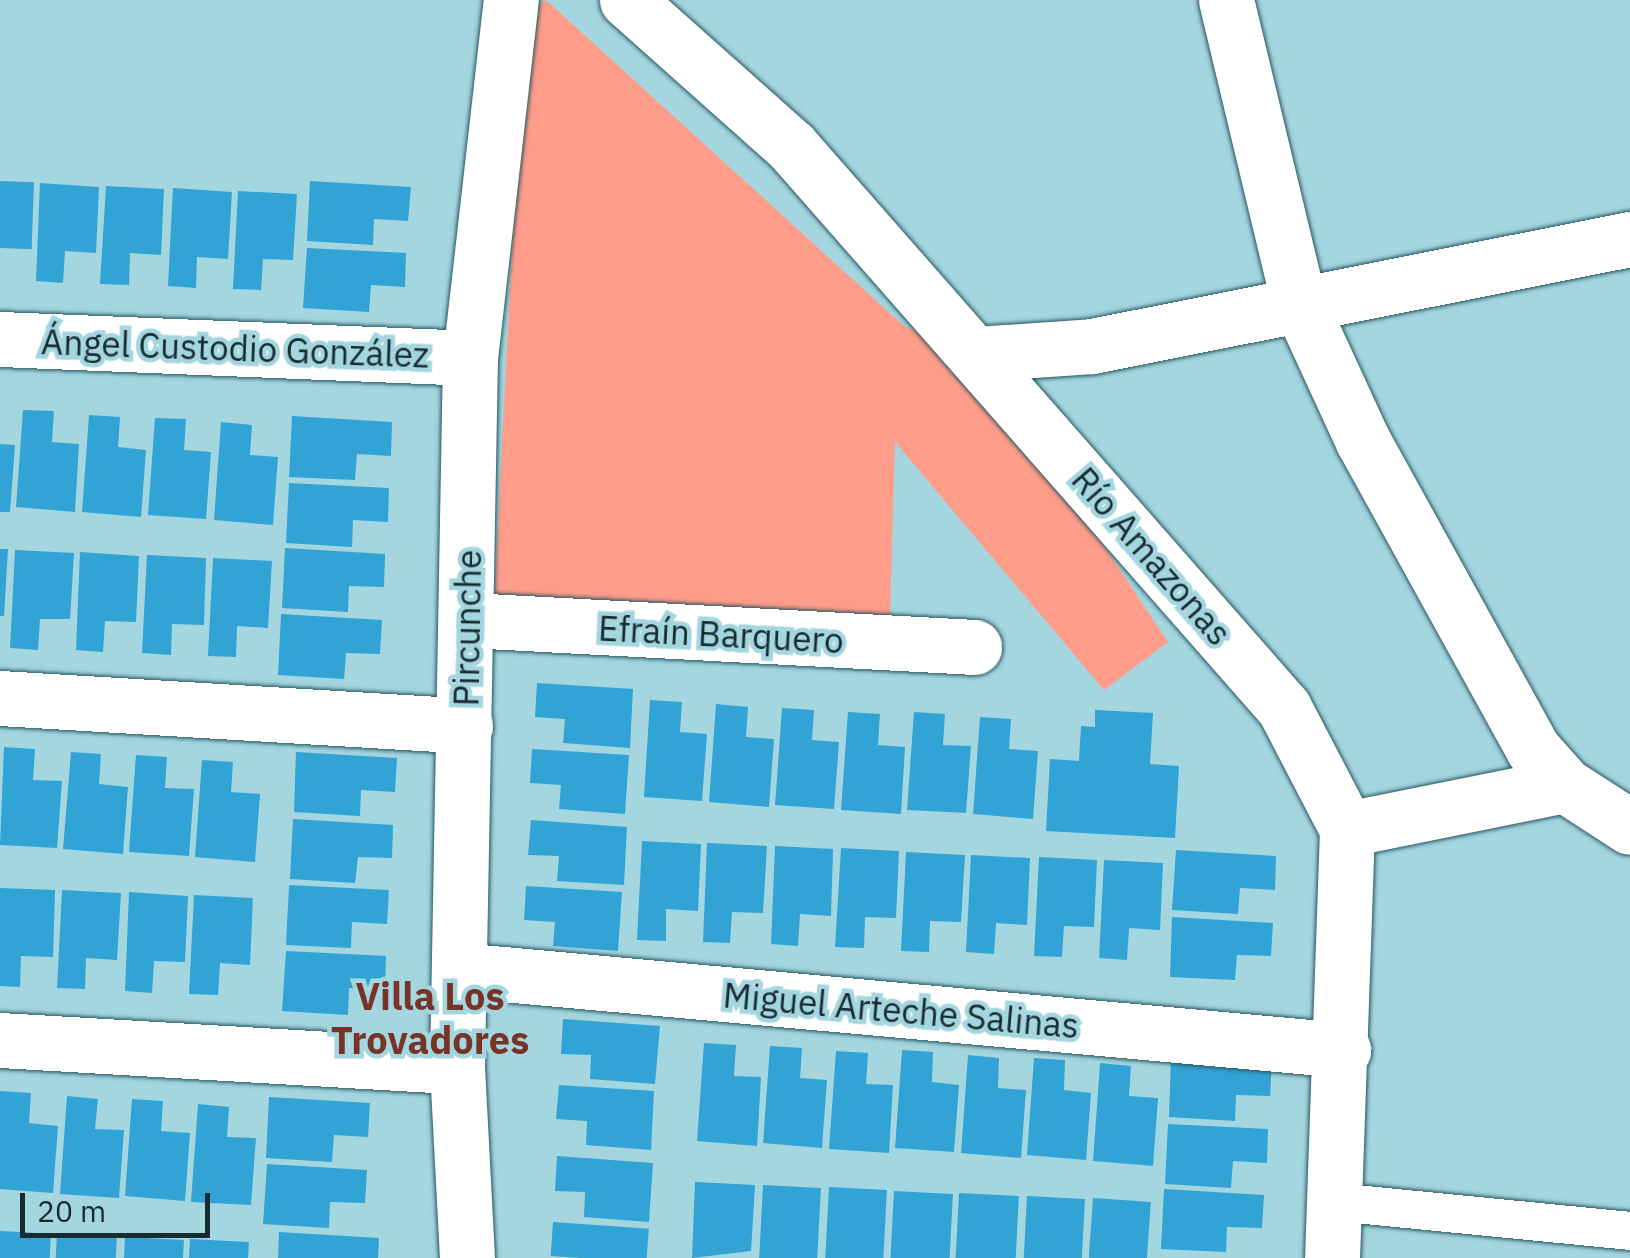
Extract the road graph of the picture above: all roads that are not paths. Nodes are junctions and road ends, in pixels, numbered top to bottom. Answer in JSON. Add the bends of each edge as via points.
{"nodes":[{"id":1,"x":511,"y":0,"type":"edge"},
{"id":2,"x":626,"y":0,"type":"edge"},
{"id":3,"x":1226,"y":0,"type":"edge"},
{"id":4,"x":1630,"y":239,"type":"edge"},
{"id":5,"x":1298,"y":300,"type":"junction"},
{"id":6,"x":0,"y":339,"type":"edge"},
{"id":7,"x":976,"y":354,"type":"junction"},
{"id":8,"x":470,"y":358,"type":"junction"},
{"id":9,"x":468,"y":620,"type":"junction"},
{"id":10,"x":974,"y":647,"type":"dead end"},
{"id":11,"x":0,"y":698,"type":"edge"},
{"id":12,"x":465,"y":726,"type":"junction"},
{"id":13,"x":1564,"y":785,"type":"junction"},
{"id":14,"x":1630,"y":828,"type":"edge"},
{"id":15,"x":1347,"y":829,"type":"junction"},
{"id":16,"x":459,"y":970,"type":"junction"},
{"id":17,"x":0,"y":1040,"type":"edge"},
{"id":18,"x":1342,"y":1050,"type":"junction"},
{"id":19,"x":458,"y":1066,"type":"junction"},
{"id":20,"x":1335,"y":1202,"type":"junction"},
{"id":21,"x":1630,"y":1232,"type":"edge"},
{"id":22,"x":467,"y":1258,"type":"edge"},
{"id":23,"x":1332,"y":1258,"type":"edge"}],
"edges":[{"from":1,"to":8,"type":"street","name":"Pircunche"},
{"from":2,"to":7,"type":"street","name":"Río Amazonas","via":[[791,146]]},
{"from":3,"to":5,"type":"street"},
{"from":4,"to":5,"type":"street"},
{"from":5,"to":7,"type":"street","via":[[1092,346]]},
{"from":5,"to":13,"type":"street","via":[[1363,441],[1509,709]]},
{"from":6,"to":8,"type":"street","name":"Ángel Custodio González"},
{"from":7,"to":15,"type":"street","name":"Río Amazonas","via":[[1284,708]]},
{"from":8,"to":9,"type":"street","name":"Pircunche"},
{"from":9,"to":10,"type":"street","name":"Efraín Barquero"},
{"from":9,"to":12,"type":"street","name":"Pircunche"},
{"from":11,"to":12,"type":"street"},
{"from":12,"to":16,"type":"street","name":"Pircunche"},
{"from":13,"to":14,"type":"street"},
{"from":13,"to":15,"type":"street"},
{"from":15,"to":18,"type":"street","name":"Río Amazonas"},
{"from":16,"to":18,"type":"street","name":"Miguel Arteche Salinas"},
{"from":16,"to":19,"type":"street","name":"Pircunche"},
{"from":17,"to":19,"type":"street"},
{"from":18,"to":20,"type":"street","name":"Río Amazonas"},
{"from":19,"to":22,"type":"street","name":"Pircunche"},
{"from":20,"to":21,"type":"lane"},
{"from":20,"to":23,"type":"street","name":"Río Amazonas"}]}
